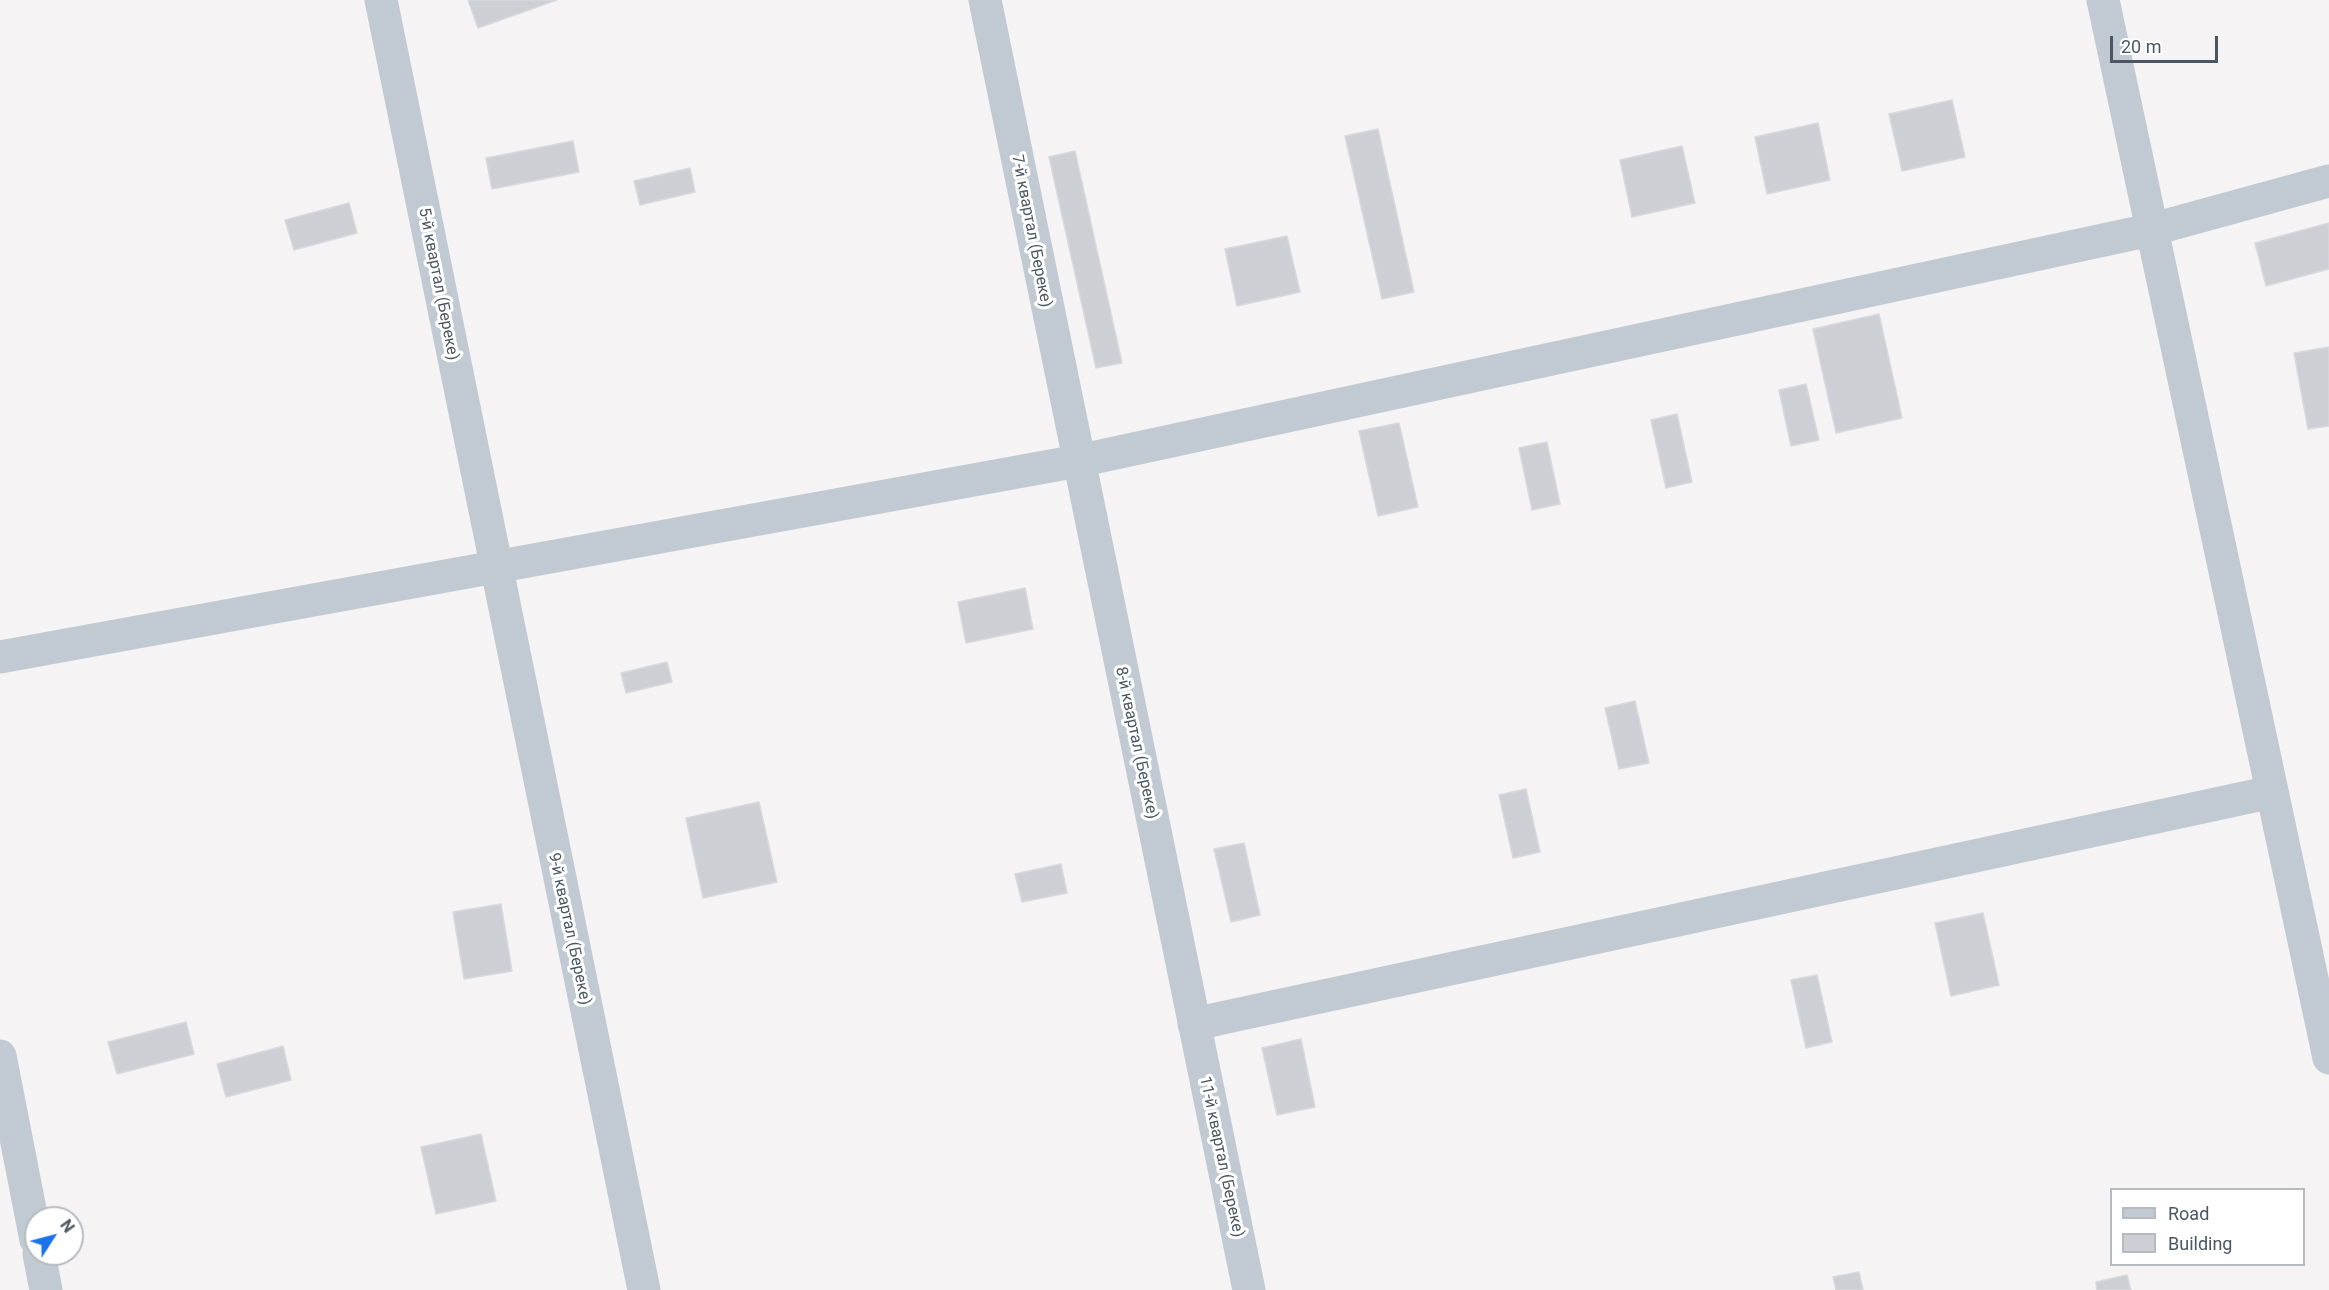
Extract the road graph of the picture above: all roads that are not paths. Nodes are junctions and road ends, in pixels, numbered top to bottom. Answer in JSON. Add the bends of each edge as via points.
{"nodes":[{"id":1,"x":381,"y":0,"type":"edge"},
{"id":2,"x":985,"y":0,"type":"edge"},
{"id":3,"x":2103,"y":0,"type":"edge"},
{"id":4,"x":2329,"y":181,"type":"edge"},
{"id":5,"x":2150,"y":230,"type":"junction"},
{"id":6,"x":1078,"y":461,"type":"junction"},
{"id":7,"x":495,"y":568,"type":"junction"},
{"id":8,"x":0,"y":657,"type":"edge"},
{"id":9,"x":2272,"y":792,"type":"junction"},
{"id":10,"x":1194,"y":1024,"type":"junction"},
{"id":11,"x":0,"y":1056,"type":"edge"},
{"id":12,"x":2329,"y":1058,"type":"edge"},
{"id":13,"x":29,"y":1206,"type":"edge"},
{"id":14,"x":41,"y":1266,"type":"edge"},
{"id":15,"x":46,"y":1290,"type":"edge"},
{"id":16,"x":644,"y":1290,"type":"edge"},
{"id":17,"x":1249,"y":1290,"type":"edge"}],
"edges":[{"from":1,"to":7,"type":"street","name":"5-й квартал (Береке)"},
{"from":2,"to":6,"type":"street","name":"7-й квартал (Береке)"},
{"from":3,"to":5,"type":"street"},
{"from":4,"to":5,"type":"street"},
{"from":5,"to":6,"type":"street"},
{"from":5,"to":9,"type":"street"},
{"from":6,"to":7,"type":"street"},
{"from":6,"to":10,"type":"street","name":"8-й квартал (Береке)"},
{"from":7,"to":8,"type":"street"},
{"from":7,"to":16,"type":"street","name":"9-й квартал (Береке)"},
{"from":9,"to":10,"type":"street"},
{"from":9,"to":12,"type":"street"},
{"from":10,"to":17,"type":"street","name":"11-й квартал (Береке)"},
{"from":11,"to":13,"type":"street"},
{"from":14,"to":15,"type":"street"}]}
